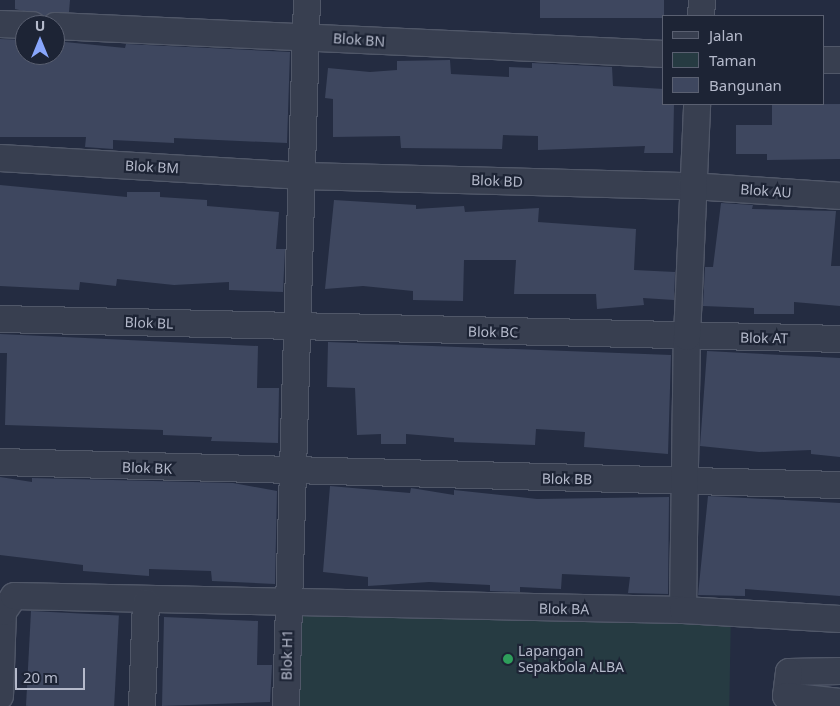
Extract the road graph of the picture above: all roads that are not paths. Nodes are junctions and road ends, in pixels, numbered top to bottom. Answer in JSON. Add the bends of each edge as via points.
{"nodes":[{"id":1,"x":307,"y":0,"type":"edge"},
{"id":2,"x":702,"y":0,"type":"edge"},
{"id":3,"x":702,"y":15,"type":"edge"},
{"id":4,"x":0,"y":24,"type":"edge"},
{"id":5,"x":15,"y":24,"type":"edge"},
{"id":6,"x":65,"y":26,"type":"edge"},
{"id":7,"x":305,"y":36,"type":"junction"},
{"id":8,"x":662,"y":54,"type":"edge"},
{"id":9,"x":825,"y":60,"type":"edge"},
{"id":10,"x":840,"y":60,"type":"edge"},
{"id":11,"x":698,"y":105,"type":"edge"},
{"id":12,"x":0,"y":158,"type":"edge"},
{"id":13,"x":303,"y":176,"type":"junction"},
{"id":14,"x":691,"y":186,"type":"junction"},
{"id":15,"x":840,"y":196,"type":"edge"},
{"id":16,"x":0,"y":319,"type":"edge"},
{"id":17,"x":298,"y":328,"type":"junction"},
{"id":18,"x":687,"y":337,"type":"junction"},
{"id":19,"x":840,"y":339,"type":"edge"},
{"id":20,"x":0,"y":462,"type":"edge"},
{"id":21,"x":295,"y":474,"type":"junction"},
{"id":22,"x":687,"y":482,"type":"junction"},
{"id":23,"x":840,"y":485,"type":"edge"},
{"id":24,"x":146,"y":602,"type":"junction"},
{"id":25,"x":288,"y":604,"type":"junction"},
{"id":26,"x":683,"y":610,"type":"junction"},
{"id":27,"x":840,"y":618,"type":"edge"},
{"id":28,"x":840,"y":671,"type":"edge"},
{"id":29,"x":0,"y":696,"type":"edge"},
{"id":30,"x":840,"y":702,"type":"edge"},
{"id":31,"x":142,"y":706,"type":"edge"},
{"id":32,"x":286,"y":706,"type":"edge"}],
"edges":[{"from":1,"to":7,"type":"street","name":"Blok H1"},
{"from":2,"to":3,"type":"street"},
{"from":4,"to":5,"type":"street"},
{"from":6,"to":7,"type":"street","name":"Blok BN"},
{"from":7,"to":8,"type":"street","name":"Blok BN"},
{"from":7,"to":13,"type":"street","name":"Blok H1"},
{"from":9,"to":10,"type":"street"},
{"from":11,"to":14,"type":"street"},
{"from":12,"to":13,"type":"street","name":"Blok BM"},
{"from":13,"to":14,"type":"street","name":"Blok BD"},
{"from":13,"to":17,"type":"street","name":"Blok H1"},
{"from":14,"to":15,"type":"street","name":"Blok AU"},
{"from":14,"to":18,"type":"street"},
{"from":16,"to":17,"type":"street","name":"Blok BL"},
{"from":17,"to":18,"type":"street","name":"Blok BC"},
{"from":17,"to":21,"type":"street","name":"Blok H1"},
{"from":18,"to":19,"type":"street","name":"Blok AT"},
{"from":18,"to":22,"type":"street"},
{"from":20,"to":21,"type":"street","name":"Blok BK"},
{"from":21,"to":22,"type":"street","name":"Blok BB"},
{"from":21,"to":25,"type":"street","name":"Blok H1"},
{"from":22,"to":23,"type":"street","name":"Blok BB"},
{"from":22,"to":26,"type":"street"},
{"from":24,"to":25,"type":"street","name":"Blok BA"},
{"from":24,"to":29,"type":"street","name":"Blok BA","via":[[14,596],[3,612]]},
{"from":24,"to":31,"type":"street"},
{"from":25,"to":26,"type":"street","name":"Blok BA"},
{"from":25,"to":32,"type":"street","name":"Blok H1"},
{"from":26,"to":27,"type":"street","name":"Blok BA"},
{"from":28,"to":30,"type":"street","via":[[789,672],[786,696]]}]}
